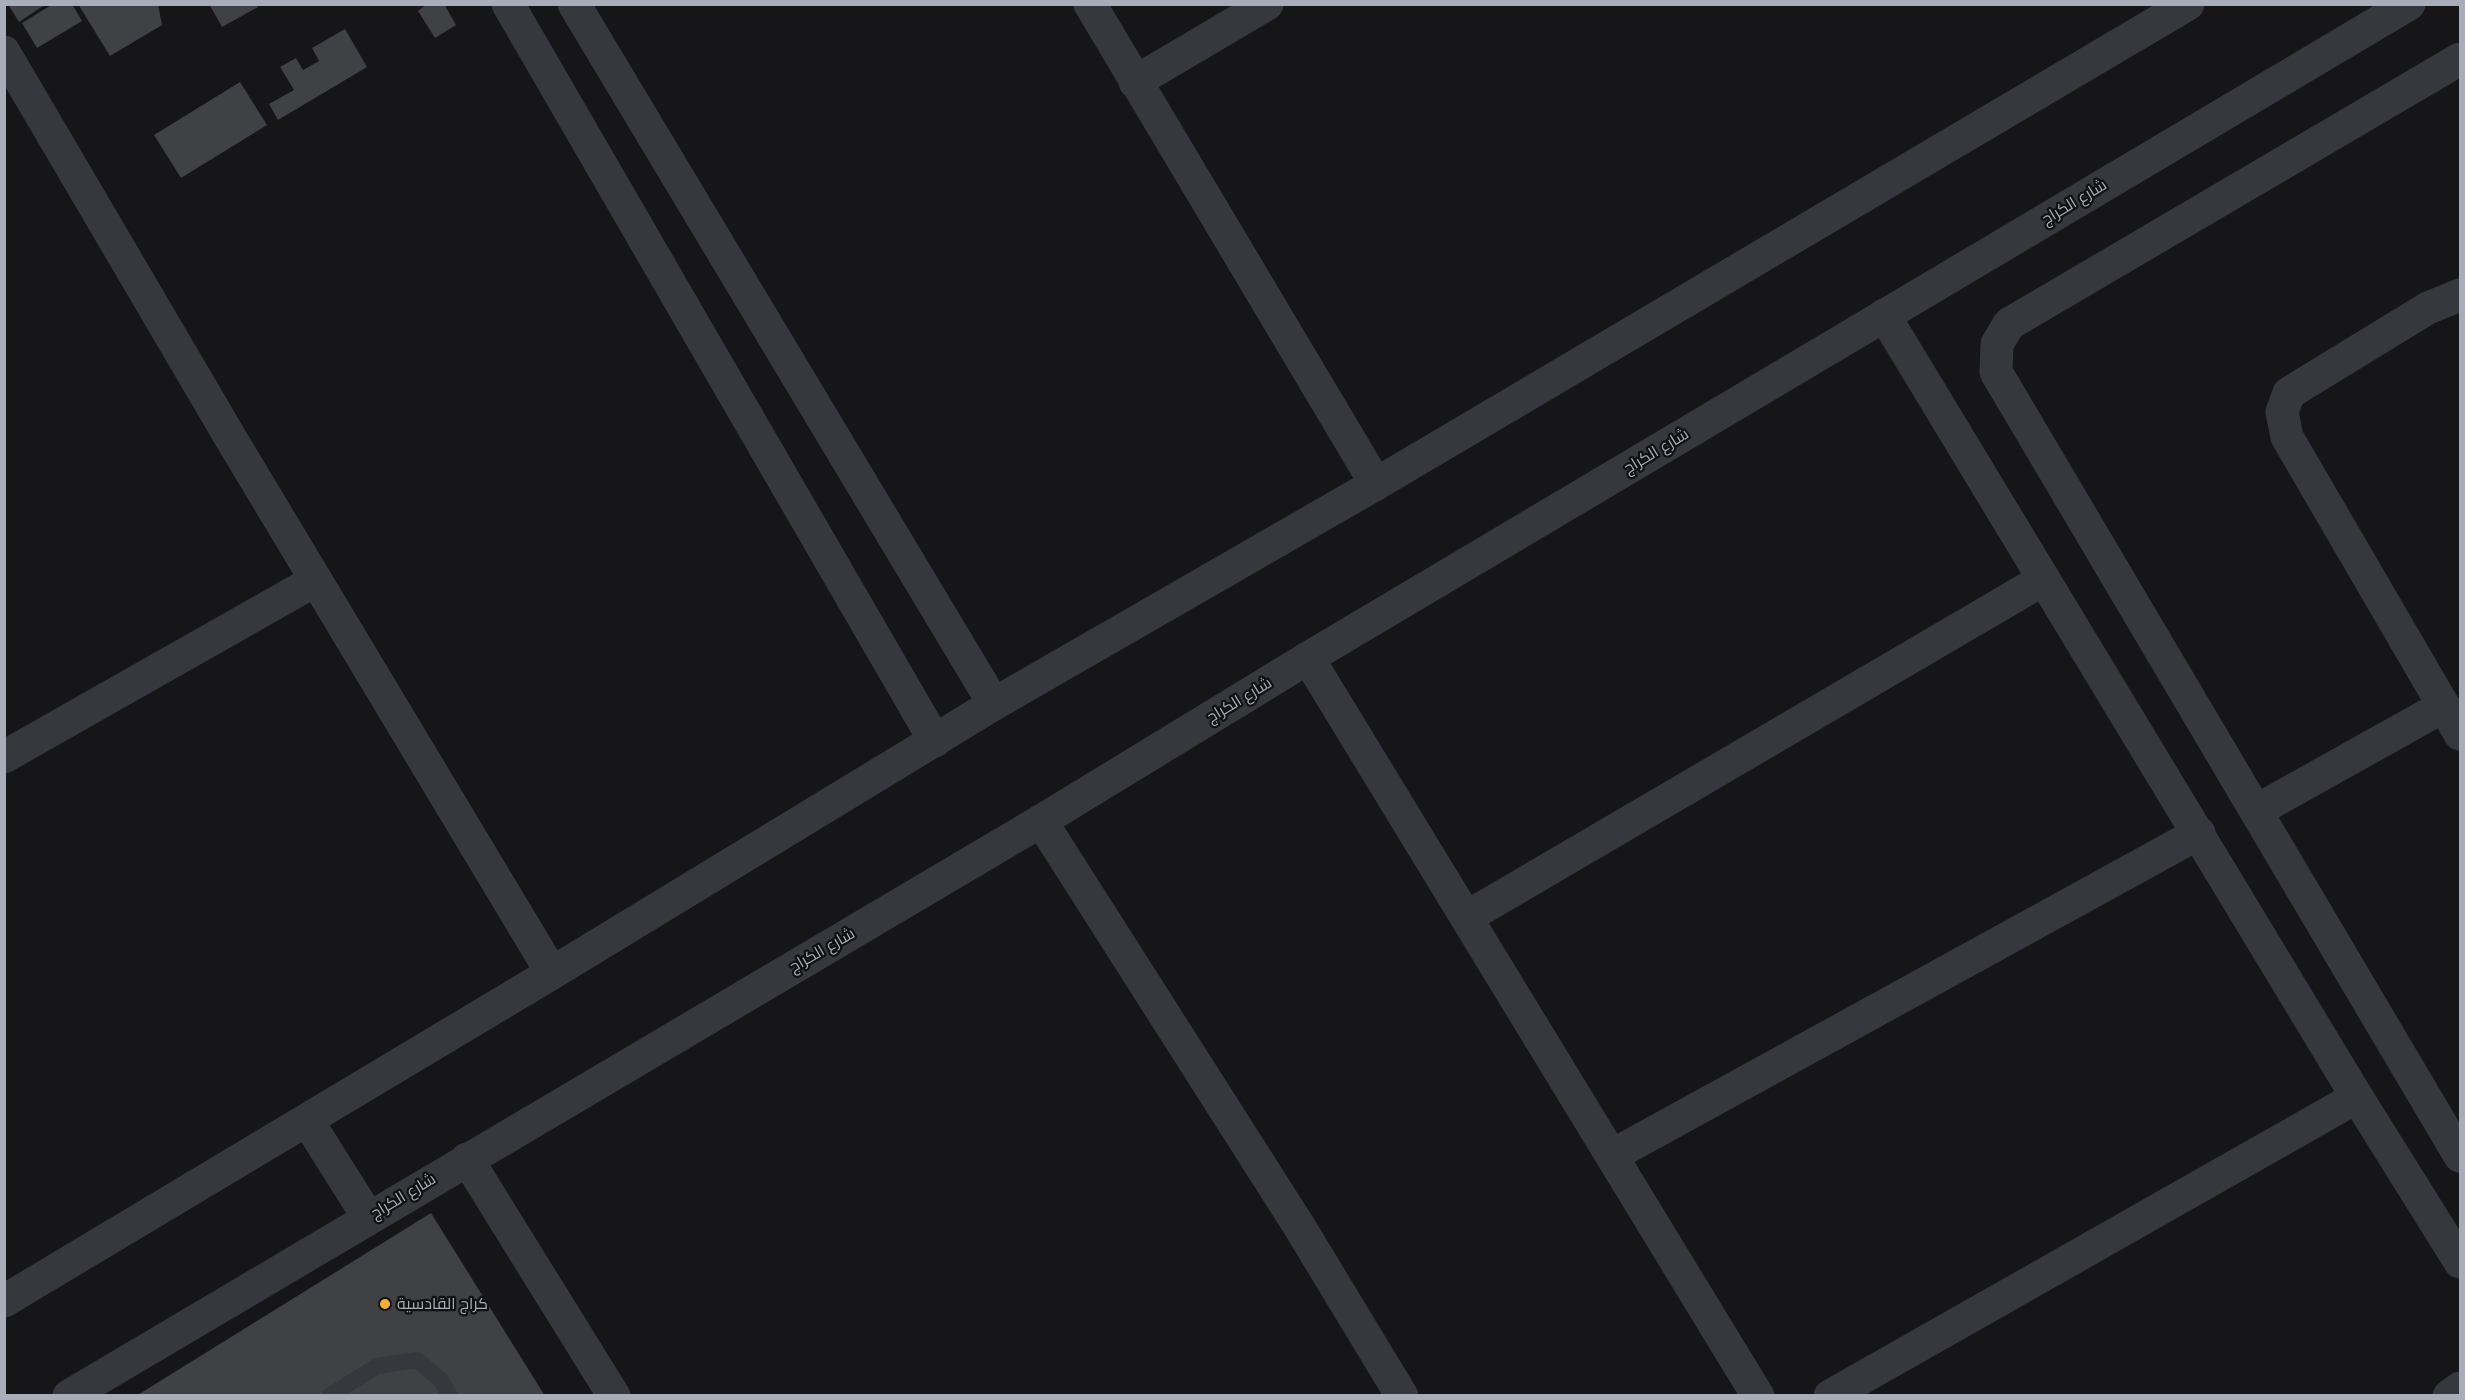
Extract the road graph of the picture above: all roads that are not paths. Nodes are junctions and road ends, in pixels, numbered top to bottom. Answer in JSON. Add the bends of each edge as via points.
{"nodes":[{"id":1,"x":508,"y":4,"type":"edge"},
{"id":2,"x":574,"y":4,"type":"edge"},
{"id":3,"x":1090,"y":4,"type":"edge"},
{"id":4,"x":1268,"y":4,"type":"edge"},
{"id":5,"x":2188,"y":4,"type":"edge"},
{"id":6,"x":2409,"y":4,"type":"edge"},
{"id":7,"x":4,"y":52,"type":"edge"},
{"id":8,"x":2460,"y":59,"type":"edge"},
{"id":9,"x":1135,"y":82,"type":"junction"},
{"id":10,"x":2460,"y":295,"type":"edge"},
{"id":11,"x":1884,"y":315,"type":"junction"},
{"id":12,"x":1376,"y":484,"type":"junction"},
{"id":13,"x":2044,"y":579,"type":"junction"},
{"id":14,"x":316,"y":580,"type":"junction"},
{"id":15,"x":1308,"y":658,"type":"junction"},
{"id":16,"x":994,"y":704,"type":"junction"},
{"id":17,"x":2444,"y":706,"type":"junction"},
{"id":18,"x":2460,"y":734,"type":"edge"},
{"id":19,"x":935,"y":741,"type":"junction"},
{"id":20,"x":4,"y":756,"type":"edge"},
{"id":21,"x":2256,"y":811,"type":"junction"},
{"id":22,"x":1041,"y":821,"type":"junction"},
{"id":23,"x":2199,"y":833,"type":"junction"},
{"id":24,"x":1467,"y":917,"type":"junction"},
{"id":25,"x":552,"y":973,"type":"junction"},
{"id":26,"x":2357,"y":1097,"type":"junction"},
{"id":27,"x":308,"y":1120,"type":"junction"},
{"id":28,"x":1613,"y":1155,"type":"junction"},
{"id":29,"x":2460,"y":1156,"type":"edge"},
{"id":30,"x":467,"y":1159,"type":"junction"},
{"id":31,"x":368,"y":1217,"type":"junction"},
{"id":32,"x":2460,"y":1262,"type":"edge"},
{"id":33,"x":4,"y":1301,"type":"edge"},
{"id":34,"x":2460,"y":1388,"type":"edge"},
{"id":35,"x":69,"y":1395,"type":"edge"},
{"id":36,"x":329,"y":1395,"type":"edge"},
{"id":37,"x":450,"y":1395,"type":"edge"},
{"id":38,"x":614,"y":1395,"type":"edge"},
{"id":39,"x":1402,"y":1395,"type":"edge"},
{"id":40,"x":1758,"y":1395,"type":"edge"},
{"id":41,"x":1830,"y":1395,"type":"edge"},
{"id":42,"x":2449,"y":1395,"type":"edge"}],
"edges":[{"from":1,"to":19,"type":"street"},
{"from":2,"to":16,"type":"street"},
{"from":3,"to":9,"type":"street"},
{"from":4,"to":9,"type":"street"},
{"from":5,"to":12,"type":"street"},
{"from":6,"to":11,"type":"street","name":"شارع الكراج"},
{"from":7,"to":14,"type":"street"},
{"from":8,"to":21,"type":"street","via":[[2009,324],[1997,344],[1996,372]]},
{"from":9,"to":12,"type":"street"},
{"from":10,"to":17,"type":"street","via":[[2428,308],[2289,393],[2282,412],[2287,437]]},
{"from":11,"to":13,"type":"street"},
{"from":11,"to":15,"type":"street","name":"شارع الكراج"},
{"from":12,"to":16,"type":"street"},
{"from":13,"to":23,"type":"street"},
{"from":13,"to":24,"type":"street"},
{"from":14,"to":20,"type":"street"},
{"from":14,"to":25,"type":"street"},
{"from":15,"to":22,"type":"street","name":"شارع الكراج"},
{"from":15,"to":24,"type":"street"},
{"from":16,"to":19,"type":"street"},
{"from":17,"to":18,"type":"street"},
{"from":17,"to":21,"type":"street"},
{"from":19,"to":25,"type":"street"},
{"from":21,"to":29,"type":"street"},
{"from":22,"to":30,"type":"street","name":"شارع الكراج"},
{"from":22,"to":39,"type":"street"},
{"from":23,"to":26,"type":"street"},
{"from":23,"to":28,"type":"street"},
{"from":24,"to":28,"type":"street"},
{"from":25,"to":27,"type":"street"},
{"from":26,"to":32,"type":"street"},
{"from":26,"to":41,"type":"street"},
{"from":27,"to":31,"type":"street"},
{"from":27,"to":33,"type":"street"},
{"from":28,"to":40,"type":"street"},
{"from":30,"to":31,"type":"street","name":"شارع الكراج"},
{"from":30,"to":38,"type":"street"},
{"from":31,"to":35,"type":"street","name":"شارع الكراج"},
{"from":34,"to":42,"type":"street"},
{"from":36,"to":37,"type":"lane","via":[[377,1366],[417,1360],[441,1380]]}]}
